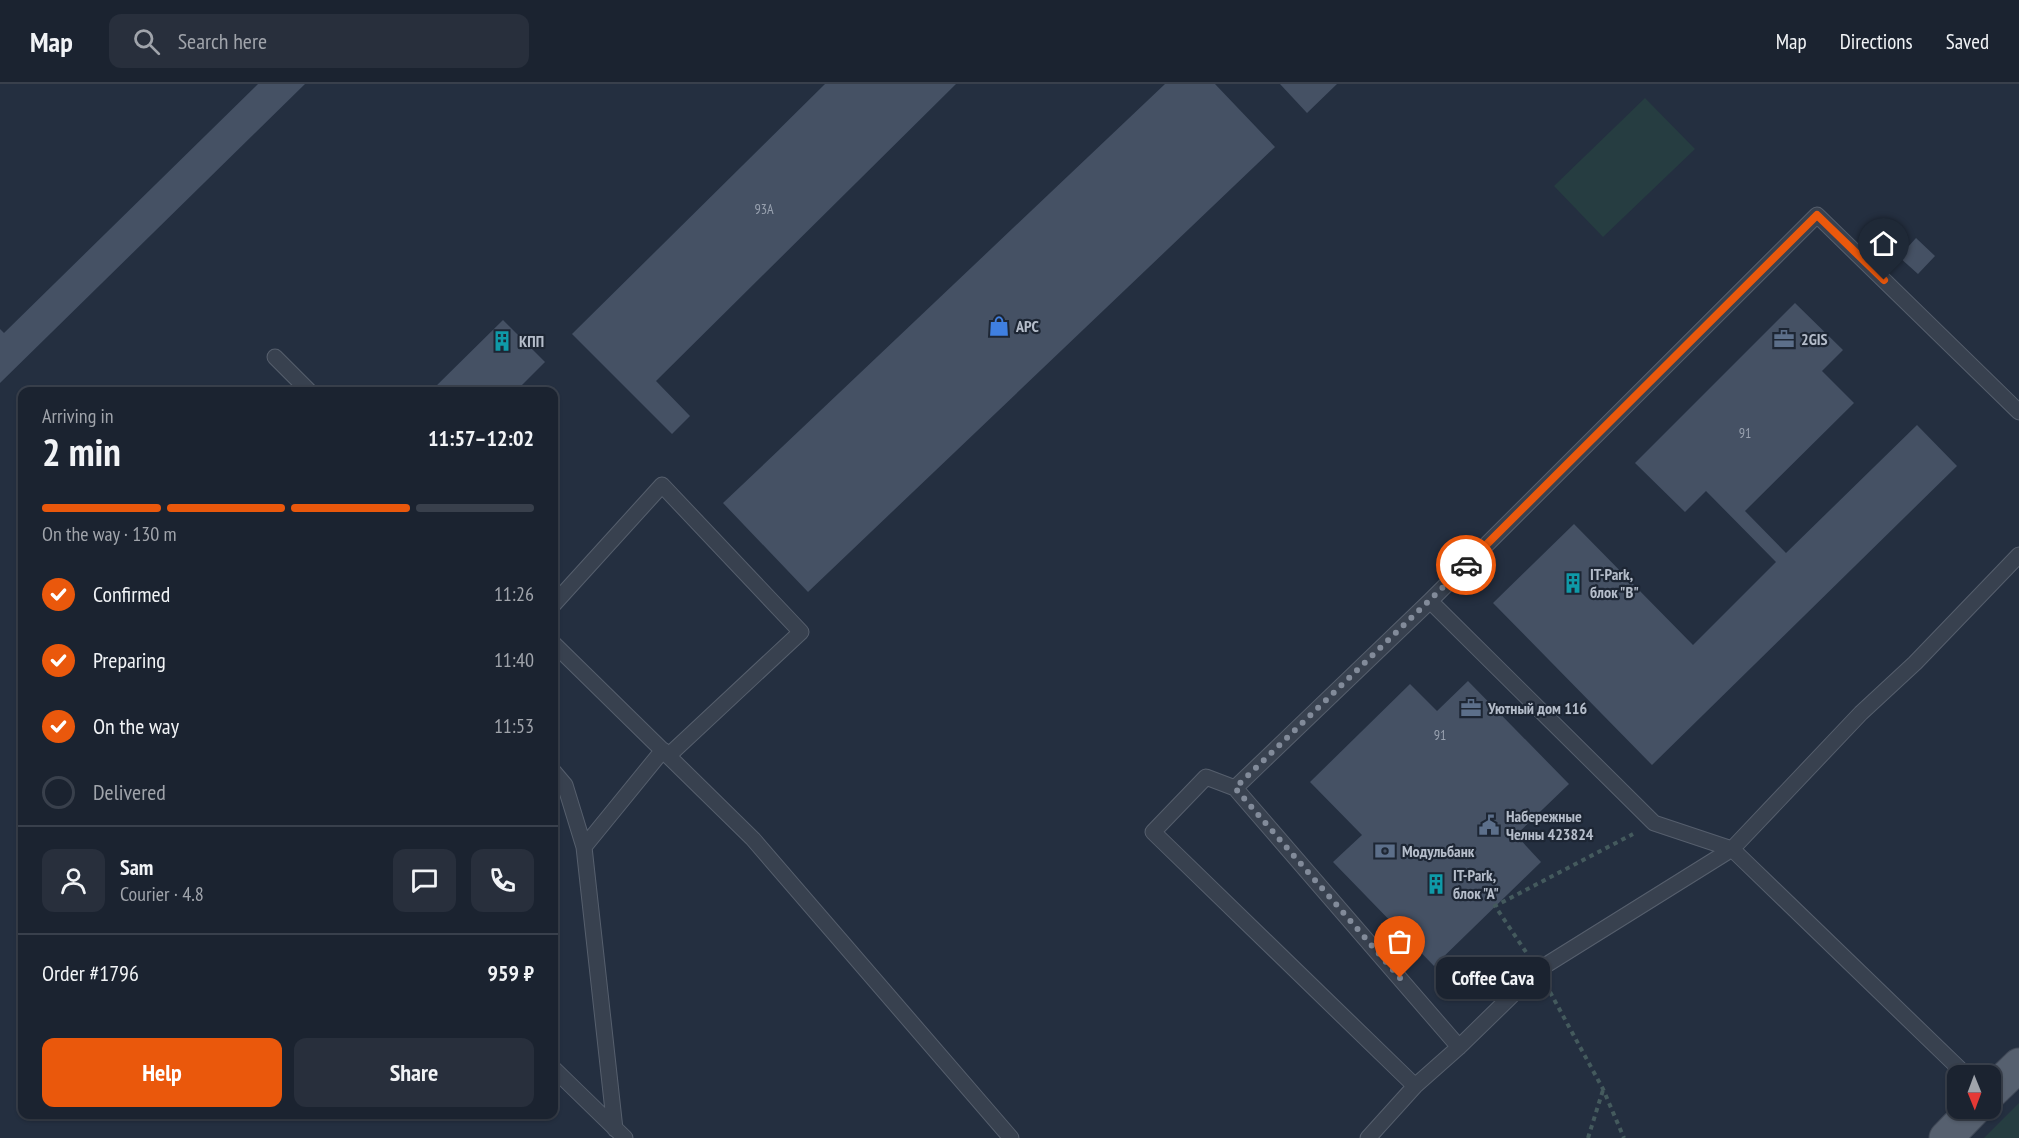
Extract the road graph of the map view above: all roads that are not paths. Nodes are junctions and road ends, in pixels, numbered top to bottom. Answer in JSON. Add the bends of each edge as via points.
{"nodes":[{"id":1,"x":276,"y":357,"type":"dead end"},
{"id":2,"x":305,"y":387,"type":"edge"},
{"id":3,"x":2019,"y":412,"type":"edge"},
{"id":4,"x":2019,"y":555,"type":"edge"},
{"id":5,"x":558,"y":600,"type":"edge"},
{"id":6,"x":1430,"y":601,"type":"junction"},
{"id":7,"x":558,"y":649,"type":"edge"},
{"id":8,"x":665,"y":753,"type":"junction"},
{"id":9,"x":558,"y":777,"type":"edge"},
{"id":10,"x":1235,"y":788,"type":"junction"},
{"id":11,"x":584,"y":847,"type":"junction"},
{"id":12,"x":1732,"y":849,"type":"junction"},
{"id":13,"x":1459,"y":1047,"type":"junction"},
{"id":14,"x":1956,"y":1065,"type":"edge"},
{"id":15,"x":2019,"y":1065,"type":"edge"},
{"id":16,"x":558,"y":1073,"type":"edge"},
{"id":17,"x":2001,"y":1082,"type":"edge"},
{"id":18,"x":1415,"y":1086,"type":"junction"},
{"id":19,"x":1964,"y":1119,"type":"edge"},
{"id":20,"x":620,"y":1134,"type":"edge"},
{"id":21,"x":1011,"y":1138,"type":"edge"},
{"id":22,"x":1368,"y":1138,"type":"edge"},
{"id":23,"x":1946,"y":1138,"type":"edge"}],
"edges":[{"from":1,"to":2,"type":"lane"},
{"from":3,"to":6,"type":"lane","via":[[1817,215]]},
{"from":4,"to":12,"type":"lane"},
{"from":5,"to":8,"type":"lane","via":[[662,485],[801,632]]},
{"from":6,"to":10,"type":"lane"},
{"from":6,"to":12,"type":"lane","via":[[1654,823]]},
{"from":7,"to":8,"type":"lane"},
{"from":8,"to":11,"type":"lane"},
{"from":8,"to":21,"type":"lane","via":[[753,839]]},
{"from":9,"to":11,"type":"lane","via":[[565,785]]},
{"from":10,"to":13,"type":"lane"},
{"from":10,"to":18,"type":"lane","via":[[1206,777],[1152,832]]},
{"from":11,"to":20,"type":"lane"},
{"from":12,"to":13,"type":"lane","via":[[1538,970]]},
{"from":12,"to":14,"type":"lane"},
{"from":13,"to":18,"type":"lane"},
{"from":15,"to":17,"type":"main road"},
{"from":16,"to":20,"type":"lane"},
{"from":18,"to":22,"type":"lane"},
{"from":19,"to":23,"type":"main road"}]}
